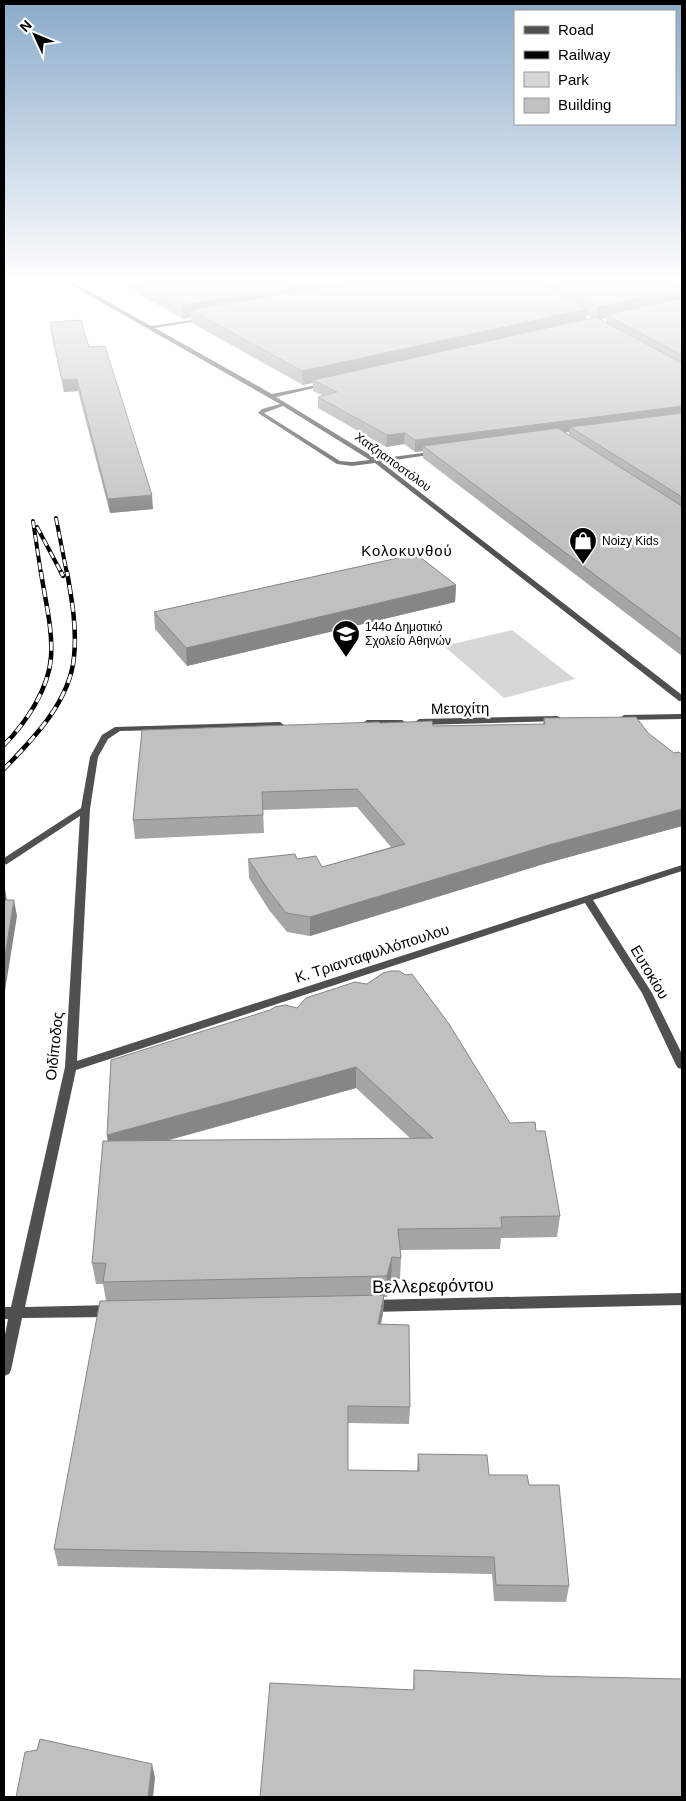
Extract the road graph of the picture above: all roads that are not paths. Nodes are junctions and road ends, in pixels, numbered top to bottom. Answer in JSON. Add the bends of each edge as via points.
{"nodes":[{"id":1,"x":214,"y":363,"type":"edge"},
{"id":2,"x":334,"y":382,"type":"edge"},
{"id":3,"x":271,"y":396,"type":"junction"},
{"id":4,"x":285,"y":404,"type":"junction"},
{"id":5,"x":442,"y":452,"type":"edge"},
{"id":6,"x":375,"y":460,"type":"junction"},
{"id":7,"x":682,"y":699,"type":"edge"},
{"id":8,"x":682,"y":717,"type":"edge"},
{"id":9,"x":613,"y":718,"type":"edge"},
{"id":10,"x":564,"y":719,"type":"edge"},
{"id":11,"x":356,"y":724,"type":"edge"},
{"id":12,"x":286,"y":725,"type":"edge"},
{"id":13,"x":85,"y":810,"type":"junction"},
{"id":14,"x":4,"y":862,"type":"edge"},
{"id":15,"x":682,"y":868,"type":"edge"},
{"id":16,"x":587,"y":898,"type":"junction"},
{"id":17,"x":682,"y":1065,"type":"edge"},
{"id":18,"x":71,"y":1067,"type":"junction"},
{"id":19,"x":682,"y":1299,"type":"edge"},
{"id":20,"x":354,"y":1306,"type":"edge"},
{"id":21,"x":126,"y":1311,"type":"edge"},
{"id":22,"x":10,"y":1313,"type":"edge"},
{"id":23,"x":4,"y":1370,"type":"edge"}],
"edges":[{"from":1,"to":3,"type":"street","name":"Χατζηαποστόλου"},
{"from":2,"to":3,"type":"street"},
{"from":3,"to":4,"type":"street","name":"Χατζηαποστόλου"},
{"from":4,"to":6,"type":"street","name":"Χατζηαποστόλου"},
{"from":4,"to":6,"type":"street","via":[[261,413],[339,464]]},
{"from":5,"to":6,"type":"street"},
{"from":6,"to":7,"type":"street","name":"Χατζηαποστόλου"},
{"from":8,"to":9,"type":"street"},
{"from":10,"to":11,"type":"street","name":"Μετοχίτη"},
{"from":12,"to":13,"type":"street","name":"Οιδίποδος","via":[[118,729],[105,737],[94,757]]},
{"from":13,"to":14,"type":"street"},
{"from":13,"to":18,"type":"street","name":"Οιδίποδος"},
{"from":15,"to":16,"type":"street","name":"Κ. Τριανταφυλλόπουλου"},
{"from":16,"to":17,"type":"street","name":"Ευτοκίου","via":[[648,993]]},
{"from":16,"to":18,"type":"street","name":"Κ. Τριανταφυλλόπουλου"},
{"from":18,"to":22,"type":"street","name":"Οιδίποδος"},
{"from":19,"to":20,"type":"street","name":"Βελλερεφόντου"},
{"from":21,"to":22,"type":"street"},
{"from":22,"to":23,"type":"street","name":"Οιδίποδος"}]}
